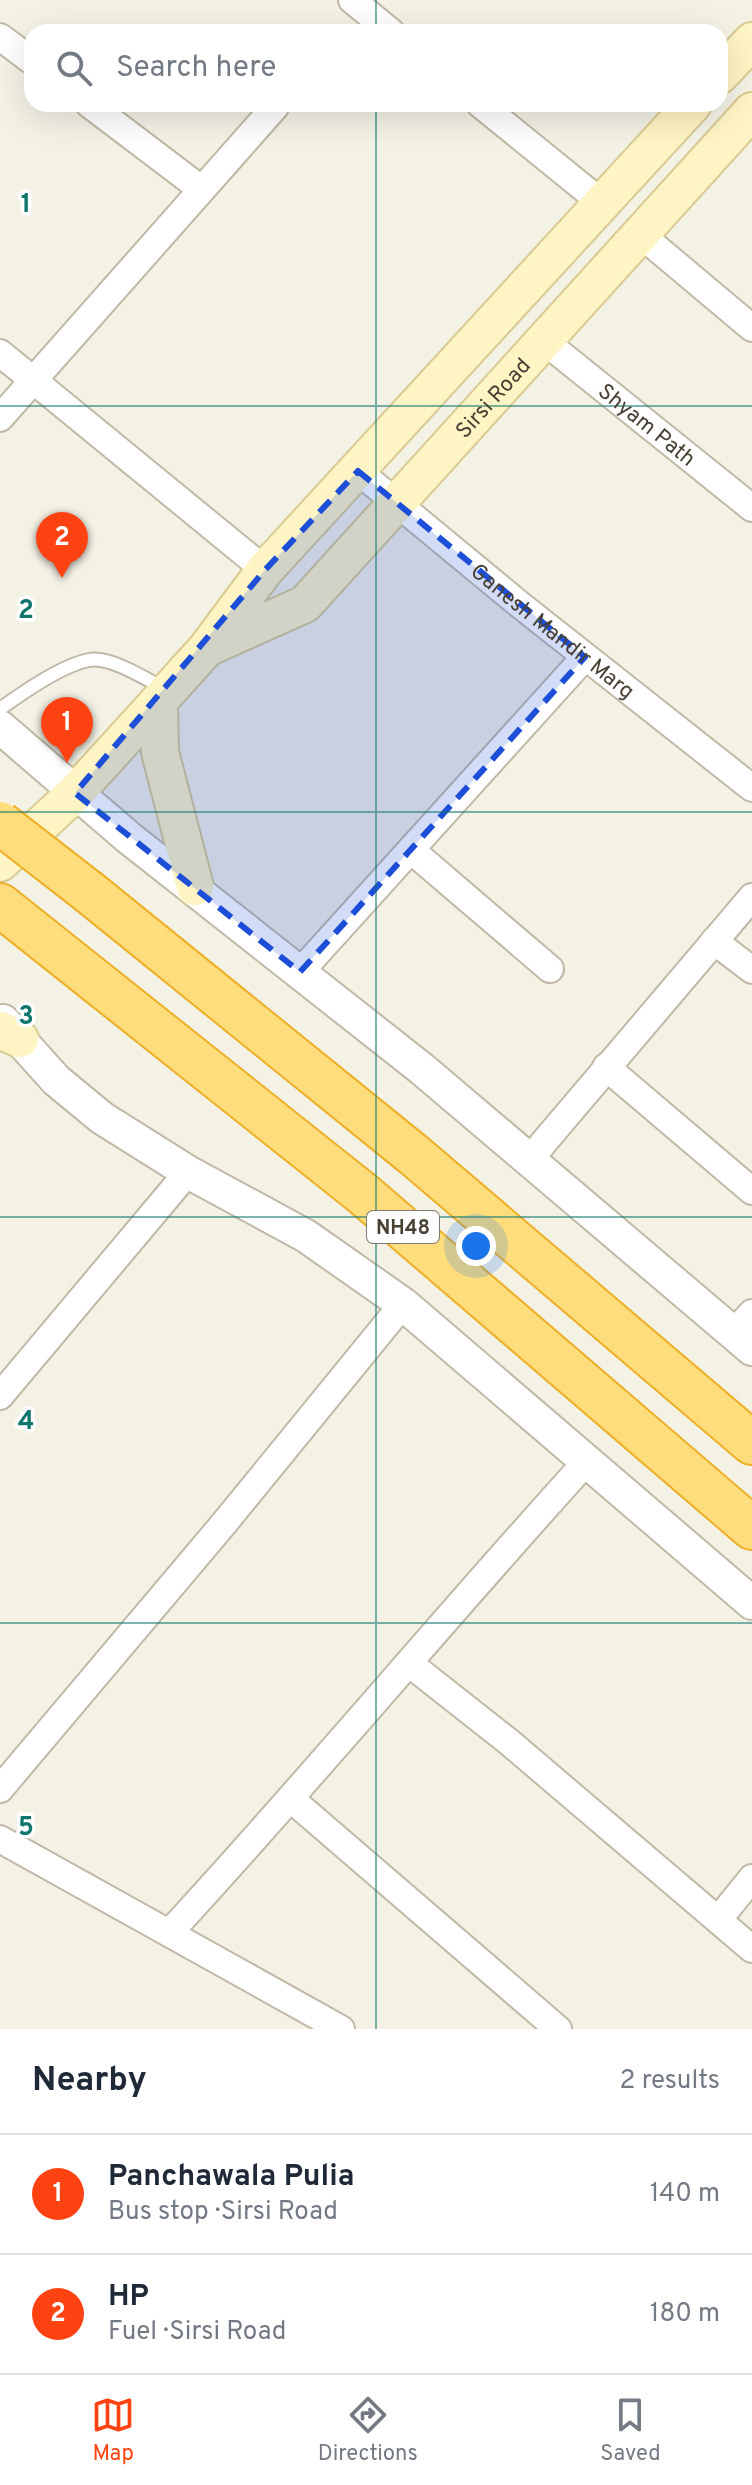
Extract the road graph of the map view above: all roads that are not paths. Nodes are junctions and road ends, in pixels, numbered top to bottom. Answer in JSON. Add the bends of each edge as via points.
{"nodes":[{"id":1,"x":352,"y":0,"type":"edge"},
{"id":2,"x":381,"y":24,"type":"edge"},
{"id":3,"x":0,"y":37,"type":"edge"},
{"id":4,"x":752,"y":41,"type":"edge"},
{"id":5,"x":24,"y":55,"type":"edge"},
{"id":6,"x":728,"y":66,"type":"edge"},
{"id":7,"x":752,"y":111,"type":"edge"},
{"id":8,"x":100,"y":112,"type":"edge"},
{"id":9,"x":270,"y":112,"type":"edge"},
{"id":10,"x":490,"y":112,"type":"edge"},
{"id":11,"x":686,"y":112,"type":"edge"},
{"id":12,"x":201,"y":189,"type":"junction"},
{"id":13,"x":602,"y":203,"type":"junction"},
{"id":14,"x":640,"y":234,"type":"junction"},
{"id":15,"x":752,"y":328,"type":"edge"},
{"id":16,"x":543,"y":340,"type":"junction"},
{"id":17,"x":0,"y":353,"type":"edge"},
{"id":18,"x":33,"y":381,"type":"junction"},
{"id":19,"x":0,"y":418,"type":"edge"},
{"id":20,"x":358,"y":471,"type":"junction"},
{"id":21,"x":396,"y":501,"type":"junction"},
{"id":22,"x":752,"y":508,"type":"edge"},
{"id":23,"x":265,"y":570,"type":"junction"},
{"id":24,"x":206,"y":649,"type":"junction"},
{"id":25,"x":585,"y":657,"type":"junction"},
{"id":26,"x":164,"y":696,"type":"junction"},
{"id":27,"x":0,"y":709,"type":"edge"},
{"id":28,"x":0,"y":727,"type":"edge"},
{"id":29,"x":752,"y":788,"type":"edge"},
{"id":30,"x":75,"y":793,"type":"junction"},
{"id":31,"x":0,"y":823,"type":"edge"},
{"id":32,"x":411,"y":850,"type":"junction"},
{"id":33,"x":0,"y":863,"type":"edge"},
{"id":34,"x":195,"y":887,"type":"junction"},
{"id":35,"x":752,"y":897,"type":"edge"},
{"id":36,"x":0,"y":905,"type":"edge"},
{"id":37,"x":714,"y":941,"type":"junction"},
{"id":38,"x":550,"y":969,"type":"dead end"},
{"id":39,"x":752,"y":970,"type":"edge"},
{"id":40,"x":300,"y":972,"type":"junction"},
{"id":41,"x":7,"y":1029,"type":"edge"},
{"id":42,"x":606,"y":1067,"type":"junction"},
{"id":43,"x":528,"y":1161,"type":"junction"},
{"id":44,"x":188,"y":1172,"type":"junction"},
{"id":45,"x":752,"y":1191,"type":"edge"},
{"id":46,"x":403,"y":1304,"type":"junction"},
{"id":47,"x":746,"y":1332,"type":"edge"},
{"id":48,"x":0,"y":1396,"type":"edge"},
{"id":49,"x":752,"y":1443,"type":"edge"},
{"id":50,"x":588,"y":1460,"type":"junction"},
{"id":51,"x":752,"y":1528,"type":"edge"},
{"id":52,"x":752,"y":1603,"type":"edge"},
{"id":53,"x":410,"y":1664,"type":"junction"},
{"id":54,"x":0,"y":1789,"type":"edge"},
{"id":55,"x":291,"y":1799,"type":"junction"},
{"id":56,"x":0,"y":1839,"type":"edge"},
{"id":57,"x":752,"y":1878,"type":"edge"},
{"id":58,"x":718,"y":1920,"type":"junction"},
{"id":59,"x":170,"y":1932,"type":"junction"},
{"id":60,"x":752,"y":1949,"type":"edge"},
{"id":61,"x":341,"y":2029,"type":"edge"},
{"id":62,"x":558,"y":2029,"type":"edge"}],
"edges":[{"from":1,"to":2,"type":"street"},
{"from":3,"to":5,"type":"street"},
{"from":4,"to":6,"type":"main road"},
{"from":7,"to":14,"type":"main road","name":"Sirsi Road"},
{"from":8,"to":12,"type":"street"},
{"from":9,"to":12,"type":"street"},
{"from":10,"to":13,"type":"street"},
{"from":11,"to":13,"type":"main road","name":"Sirsi Road"},
{"from":12,"to":18,"type":"street"},
{"from":13,"to":20,"type":"main road","name":"Sirsi Road"},
{"from":14,"to":15,"type":"street"},
{"from":14,"to":16,"type":"main road","name":"Sirsi Road"},
{"from":16,"to":21,"type":"main road","name":"Sirsi Road"},
{"from":16,"to":22,"type":"street","name":"Shyam Path"},
{"from":17,"to":18,"type":"street"},
{"from":18,"to":19,"type":"street"},
{"from":18,"to":23,"type":"street"},
{"from":20,"to":21,"type":"street","name":"Ganesh Mandir Marg"},
{"from":20,"to":23,"type":"main road","name":"Sirsi Road"},
{"from":21,"to":24,"type":"main road","name":"Sirsi Road","via":[[305,604]]},
{"from":21,"to":25,"type":"street","name":"Ganesh Mandir Marg"},
{"from":23,"to":24,"type":"main road","name":"Sirsi Road"},
{"from":24,"to":26,"type":"main road","name":"Sirsi Road"},
{"from":25,"to":29,"type":"street","name":"Ganesh Mandir Marg"},
{"from":25,"to":32,"type":"street"},
{"from":26,"to":27,"type":"lane","via":[[116,665],[89,660],[32,686]]},
{"from":26,"to":30,"type":"main road","name":"Sirsi Road"},
{"from":26,"to":34,"type":"main road","via":[[160,752]]},
{"from":28,"to":30,"type":"street"},
{"from":30,"to":33,"type":"main road","name":"Sirsi Road"},
{"from":30,"to":34,"type":"street"},
{"from":31,"to":49,"type":"highway","number":"NH48","bridge":true,"via":[[414,1155]]},
{"from":32,"to":38,"type":"street"},
{"from":32,"to":40,"type":"street"},
{"from":34,"to":40,"type":"street"},
{"from":35,"to":37,"type":"street"},
{"from":36,"to":51,"type":"highway","number":"NH48","via":[[362,1193]]},
{"from":37,"to":39,"type":"street"},
{"from":37,"to":42,"type":"street"},
{"from":40,"to":43,"type":"street"},
{"from":41,"to":44,"type":"street","via":[[102,1118]]},
{"from":42,"to":43,"type":"street"},
{"from":42,"to":45,"type":"street"},
{"from":43,"to":47,"type":"street"},
{"from":44,"to":46,"type":"street","via":[[306,1236]]},
{"from":44,"to":48,"type":"street"},
{"from":46,"to":50,"type":"street"},
{"from":46,"to":54,"type":"street"},
{"from":50,"to":52,"type":"street"},
{"from":50,"to":53,"type":"street"},
{"from":53,"to":55,"type":"street"},
{"from":53,"to":58,"type":"street"},
{"from":55,"to":59,"type":"street"},
{"from":55,"to":62,"type":"street"},
{"from":56,"to":59,"type":"street"},
{"from":57,"to":58,"type":"street"},
{"from":58,"to":60,"type":"street"},
{"from":59,"to":61,"type":"street"}]}
